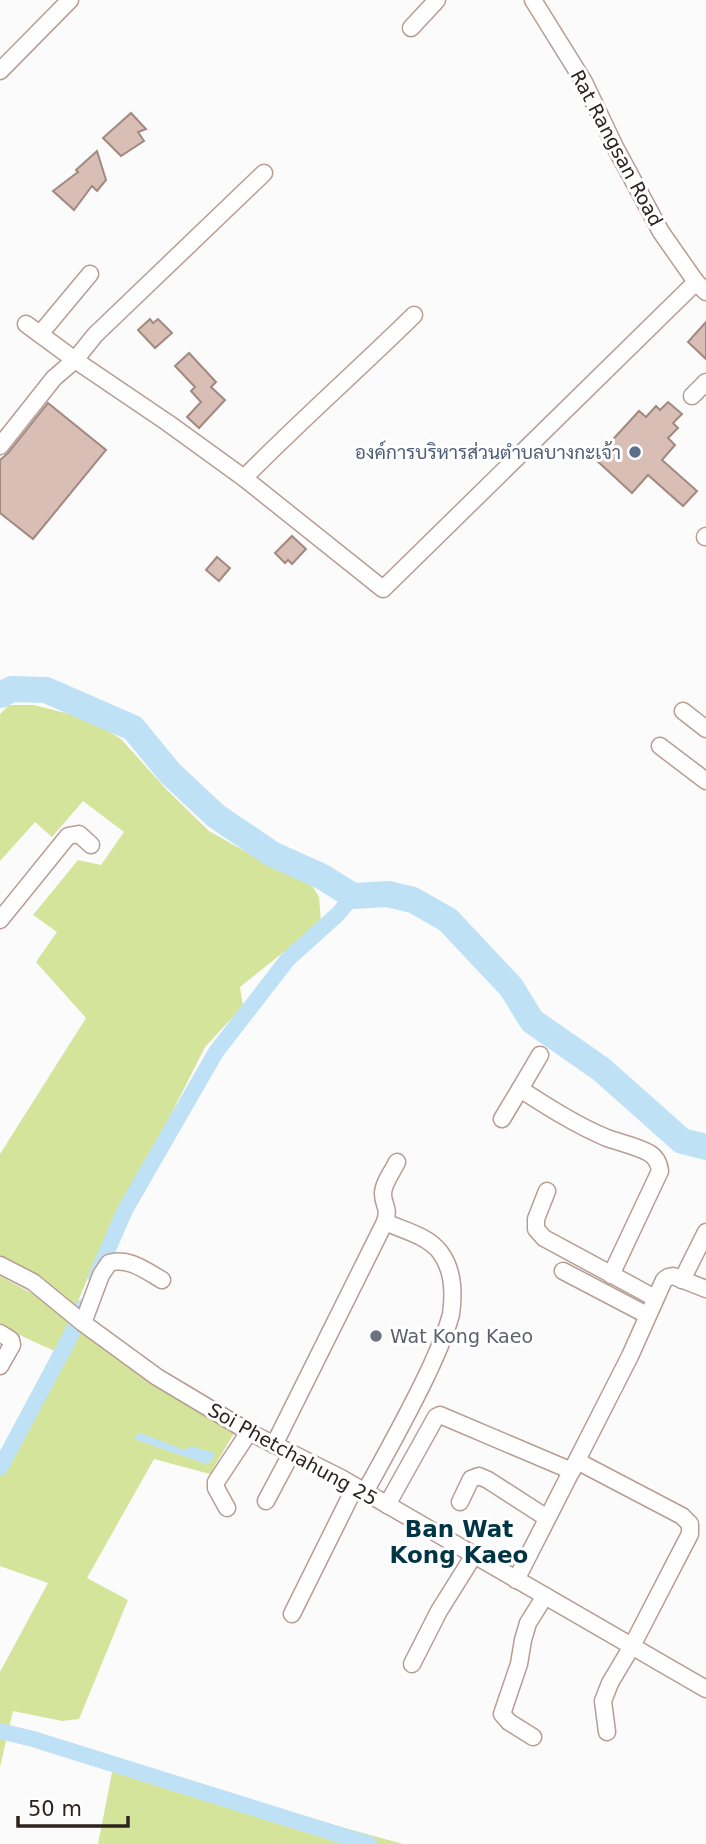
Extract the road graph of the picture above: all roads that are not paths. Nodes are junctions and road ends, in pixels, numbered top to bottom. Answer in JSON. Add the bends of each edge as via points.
{"nodes":[{"id":1,"x":70,"y":0,"type":"edge"},
{"id":2,"x":437,"y":0,"type":"edge"},
{"id":3,"x":533,"y":0,"type":"edge"},
{"id":4,"x":411,"y":28,"type":"dead end"},
{"id":5,"x":0,"y":71,"type":"edge"},
{"id":6,"x":264,"y":173,"type":"dead end"},
{"id":7,"x":90,"y":274,"type":"dead end"},
{"id":8,"x":701,"y":287,"type":"edge"},
{"id":9,"x":414,"y":315,"type":"dead end"},
{"id":10,"x":26,"y":324,"type":"dead end"},
{"id":11,"x":40,"y":334,"type":"junction"},
{"id":12,"x":75,"y":360,"type":"junction"},
{"id":13,"x":706,"y":382,"type":"edge"},
{"id":14,"x":692,"y":396,"type":"dead end"},
{"id":15,"x":0,"y":446,"type":"edge"},
{"id":16,"x":244,"y":478,"type":"junction"},
{"id":17,"x":683,"y":711,"type":"dead end"},
{"id":18,"x":706,"y":729,"type":"edge"},
{"id":19,"x":660,"y":746,"type":"dead end"},
{"id":20,"x":706,"y":780,"type":"edge"},
{"id":21,"x":91,"y":845,"type":"dead end"},
{"id":22,"x":0,"y":920,"type":"edge"},
{"id":23,"x":540,"y":1055,"type":"dead end"},
{"id":24,"x":520,"y":1089,"type":"junction"},
{"id":25,"x":502,"y":1119,"type":"dead end"},
{"id":26,"x":397,"y":1162,"type":"dead end"},
{"id":27,"x":547,"y":1191,"type":"dead end"},
{"id":28,"x":384,"y":1222,"type":"junction"},
{"id":29,"x":706,"y":1232,"type":"edge"},
{"id":30,"x":0,"y":1265,"type":"edge"},
{"id":31,"x":563,"y":1271,"type":"dead end"},
{"id":32,"x":611,"y":1275,"type":"junction"},
{"id":33,"x":162,"y":1279,"type":"dead end"},
{"id":34,"x":682,"y":1279,"type":"junction"},
{"id":35,"x":706,"y":1289,"type":"edge"},
{"id":36,"x":655,"y":1298,"type":"junction"},
{"id":37,"x":647,"y":1315,"type":"junction"},
{"id":38,"x":83,"y":1323,"type":"junction"},
{"id":39,"x":0,"y":1333,"type":"edge"},
{"id":40,"x":0,"y":1366,"type":"edge"},
{"id":41,"x":249,"y":1432,"type":"junction"},
{"id":42,"x":274,"y":1445,"type":"junction"},
{"id":43,"x":290,"y":1454,"type":"junction"},
{"id":44,"x":574,"y":1466,"type":"junction"},
{"id":45,"x":360,"y":1490,"type":"junction"},
{"id":46,"x":266,"y":1501,"type":"dead end"},
{"id":47,"x":460,"y":1502,"type":"dead end"},
{"id":48,"x":387,"y":1505,"type":"junction"},
{"id":49,"x":227,"y":1508,"type":"dead end"},
{"id":50,"x":547,"y":1518,"type":"junction"},
{"id":51,"x":474,"y":1555,"type":"junction"},
{"id":52,"x":516,"y":1580,"type":"junction"},
{"id":53,"x":545,"y":1596,"type":"junction"},
{"id":54,"x":292,"y":1614,"type":"dead end"},
{"id":55,"x":632,"y":1646,"type":"junction"},
{"id":56,"x":412,"y":1664,"type":"dead end"},
{"id":57,"x":706,"y":1689,"type":"edge"},
{"id":58,"x":607,"y":1732,"type":"dead end"},
{"id":59,"x":533,"y":1737,"type":"dead end"}],
"edges":[{"from":1,"to":5,"type":"street"},
{"from":2,"to":4,"type":"street"},
{"from":3,"to":8,"type":"street","name":"Rat Rangsan Road","via":[[584,82],[661,232]]},
{"from":6,"to":12,"type":"street","via":[[95,335]]},
{"from":7,"to":11,"type":"street"},
{"from":8,"to":16,"type":"street","via":[[383,589]]},
{"from":9,"to":16,"type":"street"},
{"from":10,"to":11,"type":"street"},
{"from":11,"to":12,"type":"street"},
{"from":12,"to":15,"type":"street","via":[[54,378]]},
{"from":12,"to":16,"type":"street"},
{"from":13,"to":14,"type":"street"},
{"from":17,"to":18,"type":"street"},
{"from":19,"to":20,"type":"street"},
{"from":21,"to":22,"type":"street","via":[[79,834],[68,836]]},
{"from":23,"to":24,"type":"street"},
{"from":24,"to":25,"type":"street"},
{"from":24,"to":32,"type":"street","via":[[581,1126],[651,1153],[659,1163],[660,1171]]},
{"from":26,"to":28,"type":"street","via":[[385,1185],[388,1212]]},
{"from":27,"to":32,"type":"street","via":[[536,1229]]},
{"from":28,"to":42,"type":"street"},
{"from":28,"to":45,"type":"street","via":[[425,1239],[440,1251],[450,1270],[453,1299],[426,1375]]},
{"from":29,"to":34,"type":"street"},
{"from":30,"to":38,"type":"street","name":"Soi Phetchahung 25","via":[[33,1282]]},
{"from":31,"to":37,"type":"street"},
{"from":32,"to":36,"type":"street"},
{"from":33,"to":38,"type":"street","via":[[132,1263],[109,1263]]},
{"from":34,"to":35,"type":"street"},
{"from":34,"to":36,"type":"street","via":[[668,1277]]},
{"from":36,"to":37,"type":"street"},
{"from":37,"to":44,"type":"street"},
{"from":38,"to":41,"type":"street","name":"Soi Phetchahung 25","via":[[158,1377]]},
{"from":39,"to":40,"type":"street","via":[[12,1345]]},
{"from":41,"to":42,"type":"street","name":"Soi Phetchahung 25"},
{"from":41,"to":49,"type":"street","via":[[216,1482]]},
{"from":42,"to":43,"type":"street","name":"Soi Phetchahung 25"},
{"from":43,"to":45,"type":"street","name":"Soi Phetchahung 25"},
{"from":43,"to":46,"type":"street"},
{"from":44,"to":48,"type":"street","via":[[440,1415]]},
{"from":44,"to":50,"type":"street"},
{"from":44,"to":55,"type":"street","via":[[682,1516],[690,1524],[690,1534]]},
{"from":45,"to":48,"type":"street","name":"Soi Phetchahung 25"},
{"from":45,"to":54,"type":"street"},
{"from":47,"to":50,"type":"street","via":[[471,1479],[479,1476]]},
{"from":48,"to":51,"type":"street","name":"Soi Phetchahung 25"},
{"from":50,"to":52,"type":"street"},
{"from":51,"to":52,"type":"street","name":"Soi Phetchahung 25"},
{"from":51,"to":56,"type":"street"},
{"from":52,"to":53,"type":"street","name":"Soi Phetchahung 25"},
{"from":53,"to":55,"type":"street","name":"Soi Phetchahung 25"},
{"from":53,"to":59,"type":"street","via":[[528,1623],[502,1714]]},
{"from":55,"to":57,"type":"street","name":"Soi Phetchahung 25"},
{"from":55,"to":58,"type":"street","via":[[603,1700]]}]}
